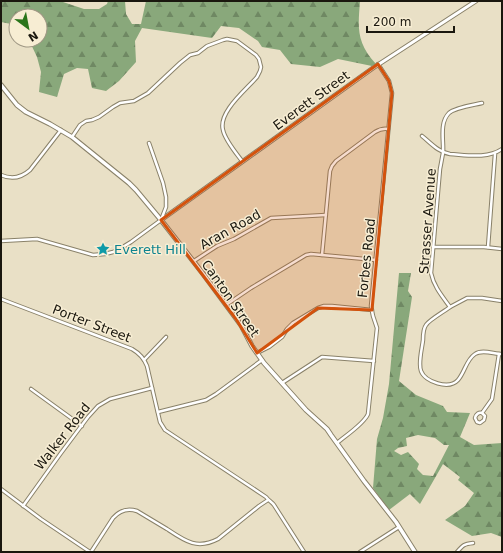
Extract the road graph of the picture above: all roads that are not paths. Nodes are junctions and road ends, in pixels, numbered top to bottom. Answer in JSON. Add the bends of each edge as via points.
{"nodes":[{"id":1,"x":476,"y":1,"type":"edge"},
{"id":2,"x":378,"y":64,"type":"junction"},
{"id":3,"x":1,"y":85,"type":"edge"},
{"id":4,"x":482,"y":103,"type":"dead end"},
{"id":5,"x":388,"y":128,"type":"junction"},
{"id":6,"x":61,"y":130,"type":"junction"},
{"id":7,"x":422,"y":136,"type":"dead end"},
{"id":8,"x":72,"y":137,"type":"junction"},
{"id":9,"x":149,"y":143,"type":"dead end"},
{"id":10,"x":502,"y":149,"type":"edge"},
{"id":11,"x":443,"y":152,"type":"junction"},
{"id":12,"x":495,"y":154,"type":"junction"},
{"id":13,"x":242,"y":161,"type":"junction"},
{"id":14,"x":1,"y":175,"type":"edge"},
{"id":15,"x":326,"y":215,"type":"junction"},
{"id":16,"x":161,"y":220,"type":"junction"},
{"id":17,"x":1,"y":241,"type":"edge"},
{"id":18,"x":434,"y":247,"type":"junction"},
{"id":19,"x":488,"y":247,"type":"junction"},
{"id":20,"x":502,"y":249,"type":"edge"},
{"id":21,"x":322,"y":255,"type":"junction"},
{"id":22,"x":376,"y":260,"type":"junction"},
{"id":23,"x":194,"y":261,"type":"junction"},
{"id":24,"x":1,"y":299,"type":"edge"},
{"id":25,"x":502,"y":301,"type":"edge"},
{"id":26,"x":226,"y":305,"type":"junction"},
{"id":27,"x":450,"y":307,"type":"junction"},
{"id":28,"x":372,"y":310,"type":"junction"},
{"id":29,"x":166,"y":337,"type":"dead end"},
{"id":30,"x":257,"y":353,"type":"junction"},
{"id":31,"x":500,"y":354,"type":"edge"},
{"id":32,"x":144,"y":360,"type":"junction"},
{"id":33,"x":262,"y":360,"type":"junction"},
{"id":34,"x":374,"y":361,"type":"junction"},
{"id":35,"x":282,"y":384,"type":"junction"},
{"id":36,"x":152,"y":388,"type":"junction"},
{"id":37,"x":31,"y":389,"type":"dead end"},
{"id":38,"x":158,"y":412,"type":"junction"},
{"id":39,"x":482,"y":413,"type":"junction"},
{"id":40,"x":82,"y":426,"type":"junction"},
{"id":41,"x":337,"y":443,"type":"junction"},
{"id":42,"x":1,"y":489,"type":"edge"},
{"id":43,"x":268,"y":500,"type":"junction"},
{"id":44,"x":23,"y":506,"type":"junction"},
{"id":45,"x":399,"y":527,"type":"junction"},
{"id":46,"x":473,"y":543,"type":"dead end"},
{"id":47,"x":90,"y":552,"type":"edge"},
{"id":48,"x":304,"y":552,"type":"edge"},
{"id":49,"x":360,"y":552,"type":"edge"},
{"id":50,"x":416,"y":552,"type":"edge"},
{"id":51,"x":457,"y":552,"type":"edge"}],
"edges":[{"from":1,"to":2,"type":"street","name":"Everett Street"},
{"from":2,"to":5,"type":"street","name":"Forbes Road","via":[[392,89]]},
{"from":2,"to":13,"type":"street","name":"Everett Street"},
{"from":3,"to":6,"type":"main road","name":"Canton Street","via":[[17,106]]},
{"from":4,"to":11,"type":"street","name":"Strasser Avenue","via":[[450,113],[444,124]]},
{"from":5,"to":15,"type":"street","via":[[375,132],[332,166]]},
{"from":5,"to":22,"type":"street","name":"Forbes Road"},
{"from":6,"to":8,"type":"main road","name":"Canton Street"},
{"from":6,"to":14,"type":"street","via":[[26,174],[12,179]]},
{"from":7,"to":11,"type":"street"},
{"from":8,"to":13,"type":"street","via":[[86,121],[98,117],[113,106],[134,101],[148,93],[190,55],[227,39],[237,41],[258,57],[261,68],[256,79],[228,109],[222,124],[224,134]]},
{"from":8,"to":16,"type":"main road","name":"Canton Street","via":[[130,185]]},
{"from":9,"to":16,"type":"street","via":[[166,197],[166,207]]},
{"from":10,"to":12,"type":"street"},
{"from":11,"to":12,"type":"street"},
{"from":11,"to":18,"type":"street","name":"Strasser Avenue"},
{"from":12,"to":19,"type":"street"},
{"from":13,"to":16,"type":"street","name":"Everett Street"},
{"from":15,"to":21,"type":"street"},
{"from":15,"to":23,"type":"street","name":"Aran Road","via":[[271,218]]},
{"from":16,"to":17,"type":"street","via":[[118,250],[105,254],[88,254],[37,239]]},
{"from":16,"to":23,"type":"main road","name":"Canton Street"},
{"from":18,"to":19,"type":"street"},
{"from":18,"to":27,"type":"street","name":"Strasser Avenue","via":[[431,268],[433,281]]},
{"from":19,"to":20,"type":"street"},
{"from":21,"to":22,"type":"street"},
{"from":21,"to":26,"type":"street","via":[[306,255]]},
{"from":22,"to":28,"type":"street","name":"Forbes Road"},
{"from":23,"to":26,"type":"main road","name":"Canton Street"},
{"from":24,"to":32,"type":"street","name":"Porter Street","via":[[132,349]]},
{"from":25,"to":27,"type":"street","via":[[467,298]]},
{"from":26,"to":30,"type":"main road","name":"Canton Street"},
{"from":27,"to":31,"type":"street","via":[[425,326],[420,368],[424,376],[440,384],[452,384],[475,354]]},
{"from":28,"to":30,"type":"street","via":[[332,306],[318,308],[294,323],[269,347]]},
{"from":28,"to":34,"type":"street","name":"Forbes Road","via":[[377,328]]},
{"from":29,"to":32,"type":"street"},
{"from":30,"to":33,"type":"main road","name":"Canton Street"},
{"from":31,"to":39,"type":"street","via":[[492,399]]},
{"from":32,"to":36,"type":"street"},
{"from":33,"to":35,"type":"main road","name":"Canton Street"},
{"from":33,"to":38,"type":"street","via":[[206,400]]},
{"from":34,"to":35,"type":"street","via":[[322,357]]},
{"from":34,"to":41,"type":"street","name":"Forbes Road","via":[[367,418]]},
{"from":35,"to":41,"type":"main road","name":"Canton Street","via":[[327,429]]},
{"from":36,"to":38,"type":"street"},
{"from":36,"to":40,"type":"street","name":"Walker Road","via":[[103,402]]},
{"from":37,"to":40,"type":"street"},
{"from":38,"to":43,"type":"street","via":[[167,432]]},
{"from":39,"to":39,"type":"street","via":[[475,416],[477,422],[484,420],[485,416]]},
{"from":40,"to":44,"type":"street","name":"Walker Road"},
{"from":41,"to":45,"type":"main road","name":"Canton Street"},
{"from":42,"to":44,"type":"street"},
{"from":43,"to":47,"type":"street","via":[[218,539],[201,544],[184,540],[137,511],[122,511],[113,518]]},
{"from":43,"to":48,"type":"street","via":[[274,505]]},
{"from":44,"to":47,"type":"street"},
{"from":45,"to":49,"type":"street"},
{"from":45,"to":50,"type":"main road","name":"Canton Street"},
{"from":46,"to":51,"type":"street","via":[[462,545]]}]}
